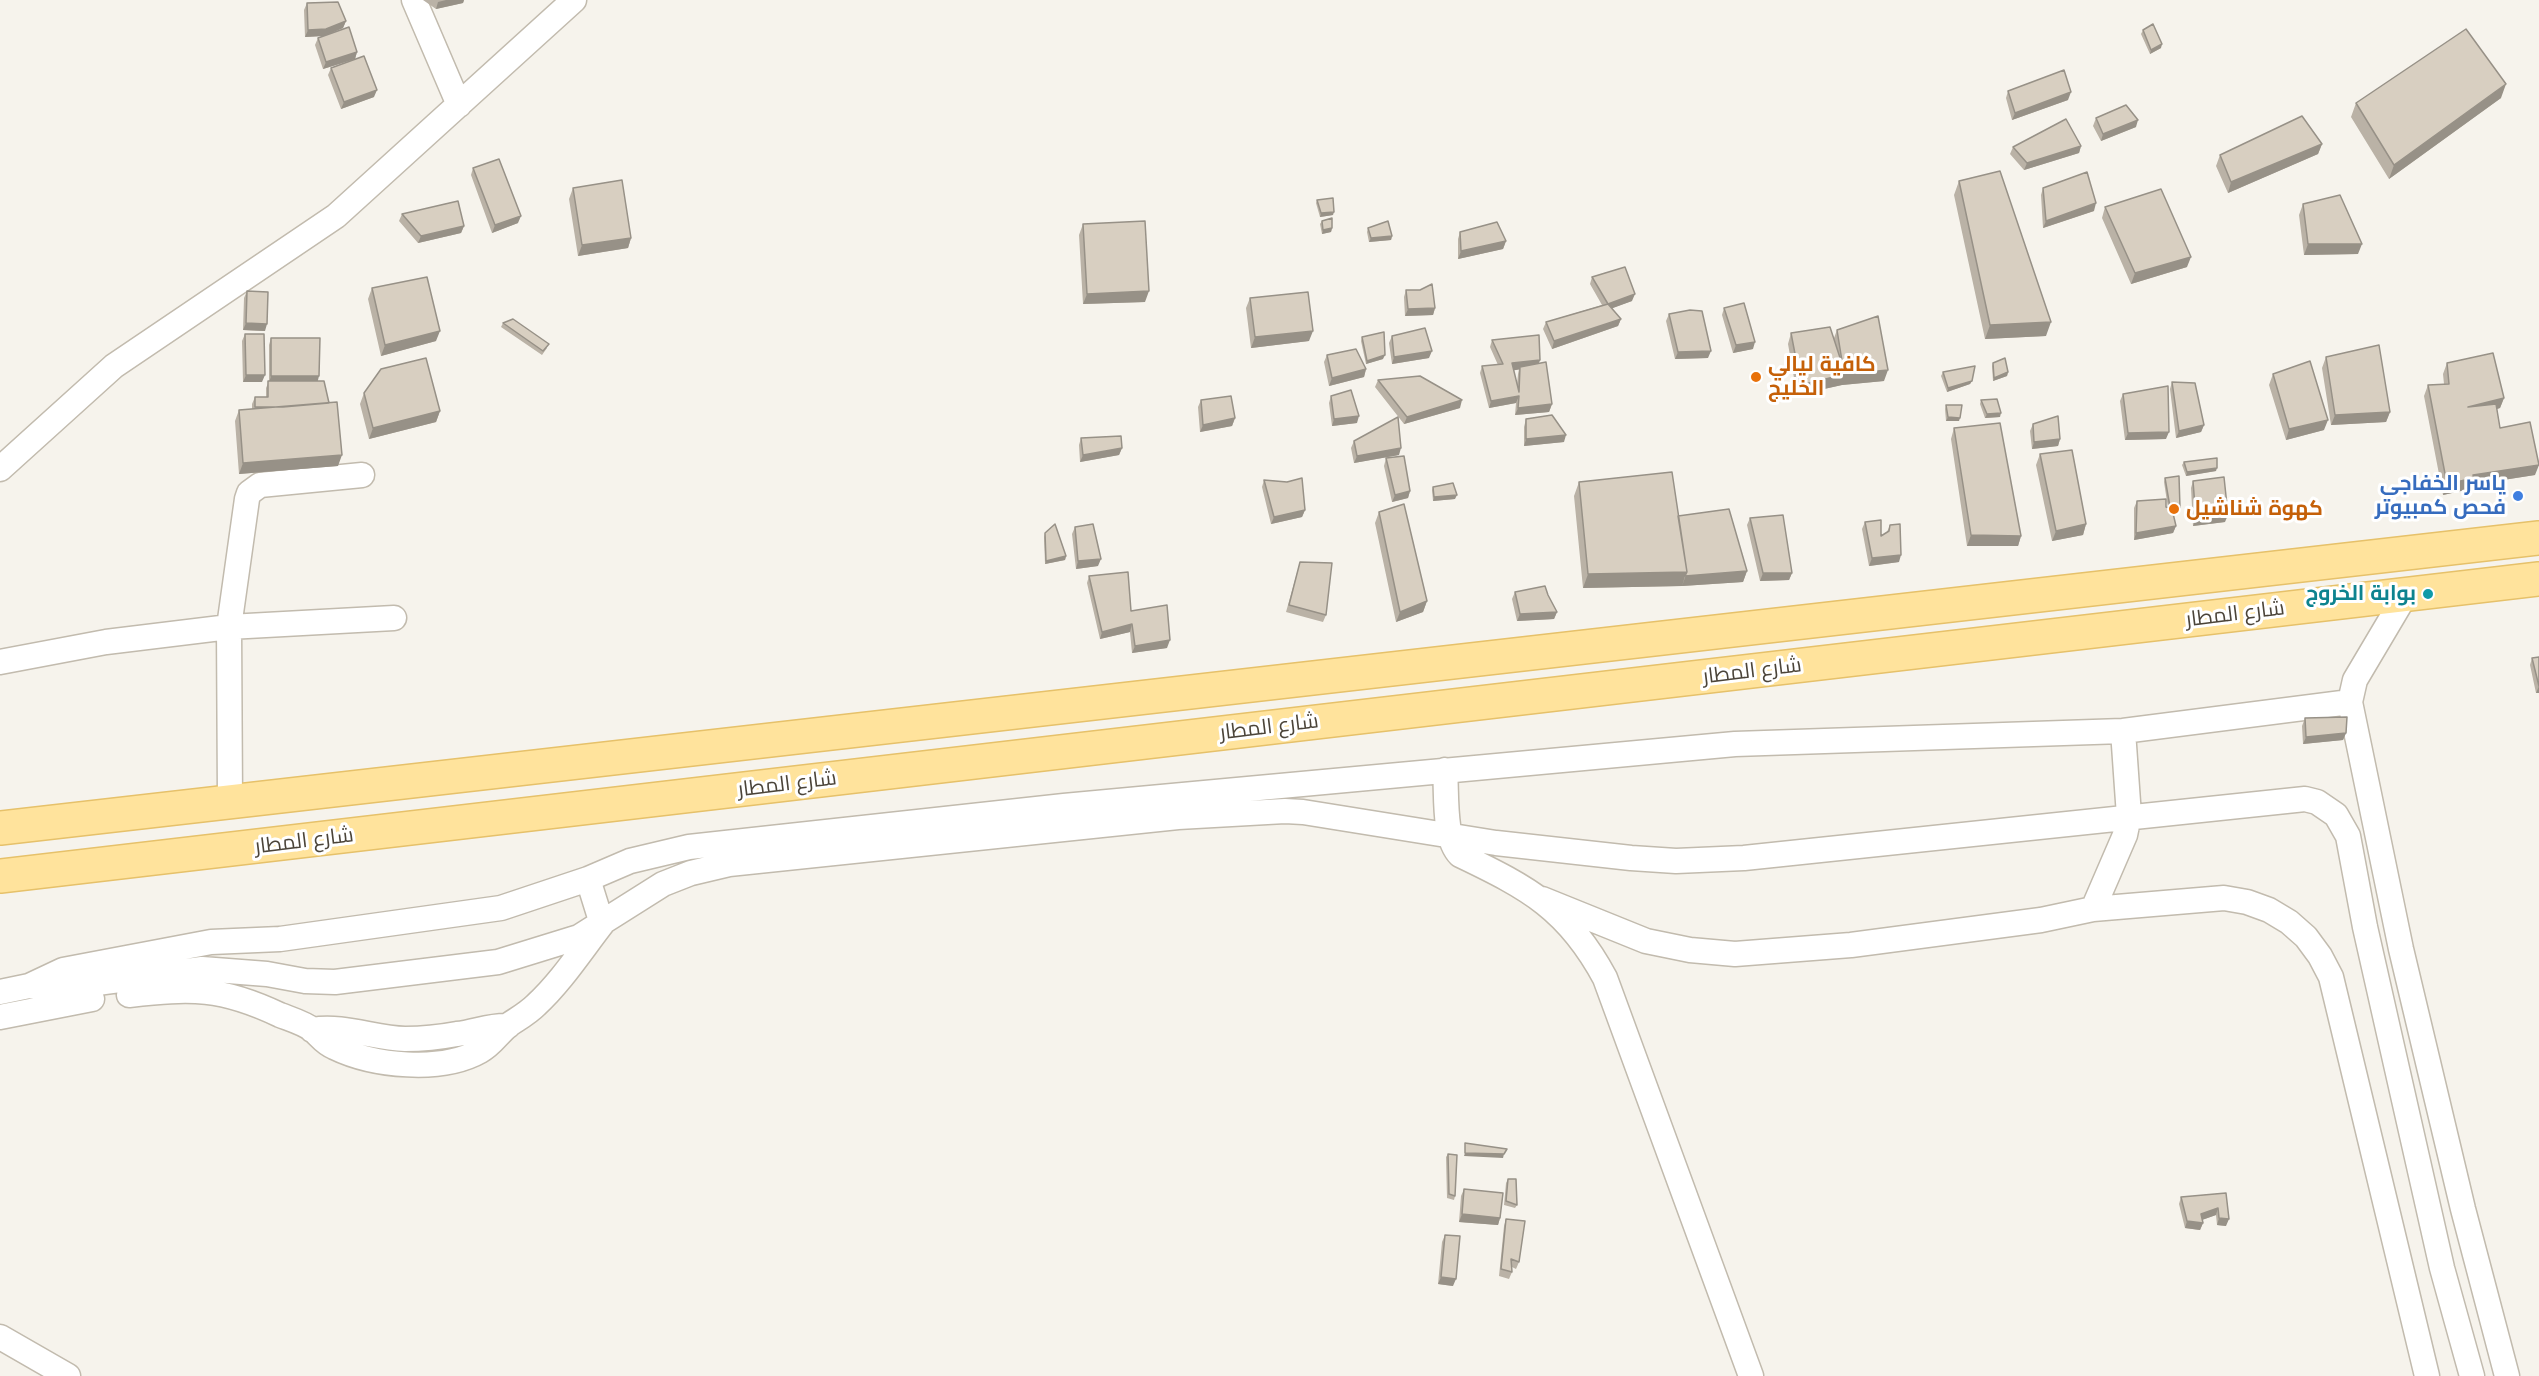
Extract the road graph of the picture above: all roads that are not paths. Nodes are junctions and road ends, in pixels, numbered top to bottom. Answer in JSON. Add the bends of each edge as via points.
{"nodes":[{"id":1,"x":414,"y":0,"type":"edge"},
{"id":2,"x":574,"y":0,"type":"edge"},
{"id":3,"x":459,"y":105,"type":"junction"},
{"id":4,"x":0,"y":469,"type":"edge"},
{"id":5,"x":362,"y":475,"type":"dead end"},
{"id":6,"x":2539,"y":538,"type":"edge"},
{"id":7,"x":2539,"y":579,"type":"edge"},
{"id":8,"x":2406,"y":594,"type":"junction"},
{"id":9,"x":394,"y":618,"type":"dead end"},
{"id":10,"x":229,"y":627,"type":"junction"},
{"id":11,"x":0,"y":662,"type":"edge"},
{"id":12,"x":2350,"y":702,"type":"junction"},
{"id":13,"x":2122,"y":732,"type":"junction"},
{"id":14,"x":1445,"y":770,"type":"junction"},
{"id":15,"x":230,"y":801,"type":"junction"},
{"id":16,"x":2130,"y":816,"type":"junction"},
{"id":17,"x":4,"y":822,"type":"edge"},
{"id":18,"x":48,"y":822,"type":"junction"},
{"id":19,"x":1449,"y":834,"type":"junction"},
{"id":20,"x":54,"y":870,"type":"junction"},
{"id":21,"x":0,"y":876,"type":"edge"},
{"id":22,"x":588,"y":879,"type":"junction"},
{"id":23,"x":1542,"y":899,"type":"junction"},
{"id":24,"x":2093,"y":909,"type":"junction"},
{"id":25,"x":602,"y":924,"type":"junction"},
{"id":26,"x":267,"y":940,"type":"junction"},
{"id":27,"x":267,"y":974,"type":"junction"},
{"id":28,"x":29,"y":986,"type":"junction"},
{"id":29,"x":0,"y":992,"type":"edge"},
{"id":30,"x":0,"y":1017,"type":"edge"},
{"id":31,"x":0,"y":1337,"type":"edge"},
{"id":32,"x":68,"y":1376,"type":"edge"},
{"id":33,"x":1751,"y":1376,"type":"edge"},
{"id":34,"x":2427,"y":1376,"type":"edge"},
{"id":35,"x":2472,"y":1376,"type":"edge"},
{"id":36,"x":2507,"y":1376,"type":"edge"}],
"edges":[{"from":1,"to":3,"type":"street"},
{"from":2,"to":3,"type":"street"},
{"from":3,"to":4,"type":"street","via":[[336,216],[114,366]]},
{"from":5,"to":10,"type":"street","via":[[260,485],[249,493]]},
{"from":6,"to":15,"type":"main road","name":"شارع المطار"},
{"from":7,"to":8,"type":"main road","name":"شارع المطار"},
{"from":8,"to":12,"type":"street","via":[[2355,680]]},
{"from":8,"to":20,"type":"main road","name":"شارع المطار"},
{"from":9,"to":10,"type":"street"},
{"from":10,"to":11,"type":"street","via":[[106,642]]},
{"from":10,"to":15,"type":"street"},
{"from":12,"to":13,"type":"street"},
{"from":12,"to":36,"type":"street","via":[[2401,949]]},
{"from":13,"to":14,"type":"street","via":[[1735,744]]},
{"from":13,"to":16,"type":"street"},
{"from":14,"to":19,"type":"street"},
{"from":14,"to":22,"type":"street","via":[[689,847],[630,861]]},
{"from":15,"to":18,"type":"main road","name":"شارع المطار"},
{"from":16,"to":19,"type":"street","via":[[1699,861],[1631,858]]},
{"from":16,"to":24,"type":"street"},
{"from":16,"to":35,"type":"street","via":[[2305,799],[2327,808],[2344,825],[2442,1268]]},
{"from":17,"to":18,"type":"main road","name":"شارع المطار"},
{"from":18,"to":20,"type":"main road","via":[[37,833],[34,848],[40,862]]},
{"from":19,"to":23,"type":"street","via":[[1460,855]]},
{"from":19,"to":25,"type":"street","via":[[1276,811],[1178,817],[776,859],[729,864],[684,875],[649,891]]},
{"from":20,"to":21,"type":"main road","name":"شارع المطار"},
{"from":22,"to":25,"type":"street"},
{"from":22,"to":26,"type":"street","via":[[501,908]]},
{"from":23,"to":24,"type":"street","via":[[1646,941],[1735,954],[1851,945],[2041,920]]},
{"from":23,"to":33,"type":"street","via":[[1578,935],[1605,978]]},
{"from":24,"to":34,"type":"street","via":[[2224,898],[2247,902],[2289,922],[2320,956],[2331,977]]},
{"from":25,"to":27,"type":"street","via":[[579,937],[498,962],[335,982]]},
{"from":25,"to":30,"type":"street","via":[[548,993],[522,1016],[508,1026],[458,1034],[408,1039],[335,1028],[312,1030],[243,999],[189,989],[100,998]]},
{"from":26,"to":27,"type":"street"},
{"from":26,"to":28,"type":"street","via":[[211,942],[63,970]]},
{"from":27,"to":28,"type":"street","via":[[202,969],[67,987]]},
{"from":28,"to":29,"type":"street"},
{"from":31,"to":32,"type":"street"}]}
